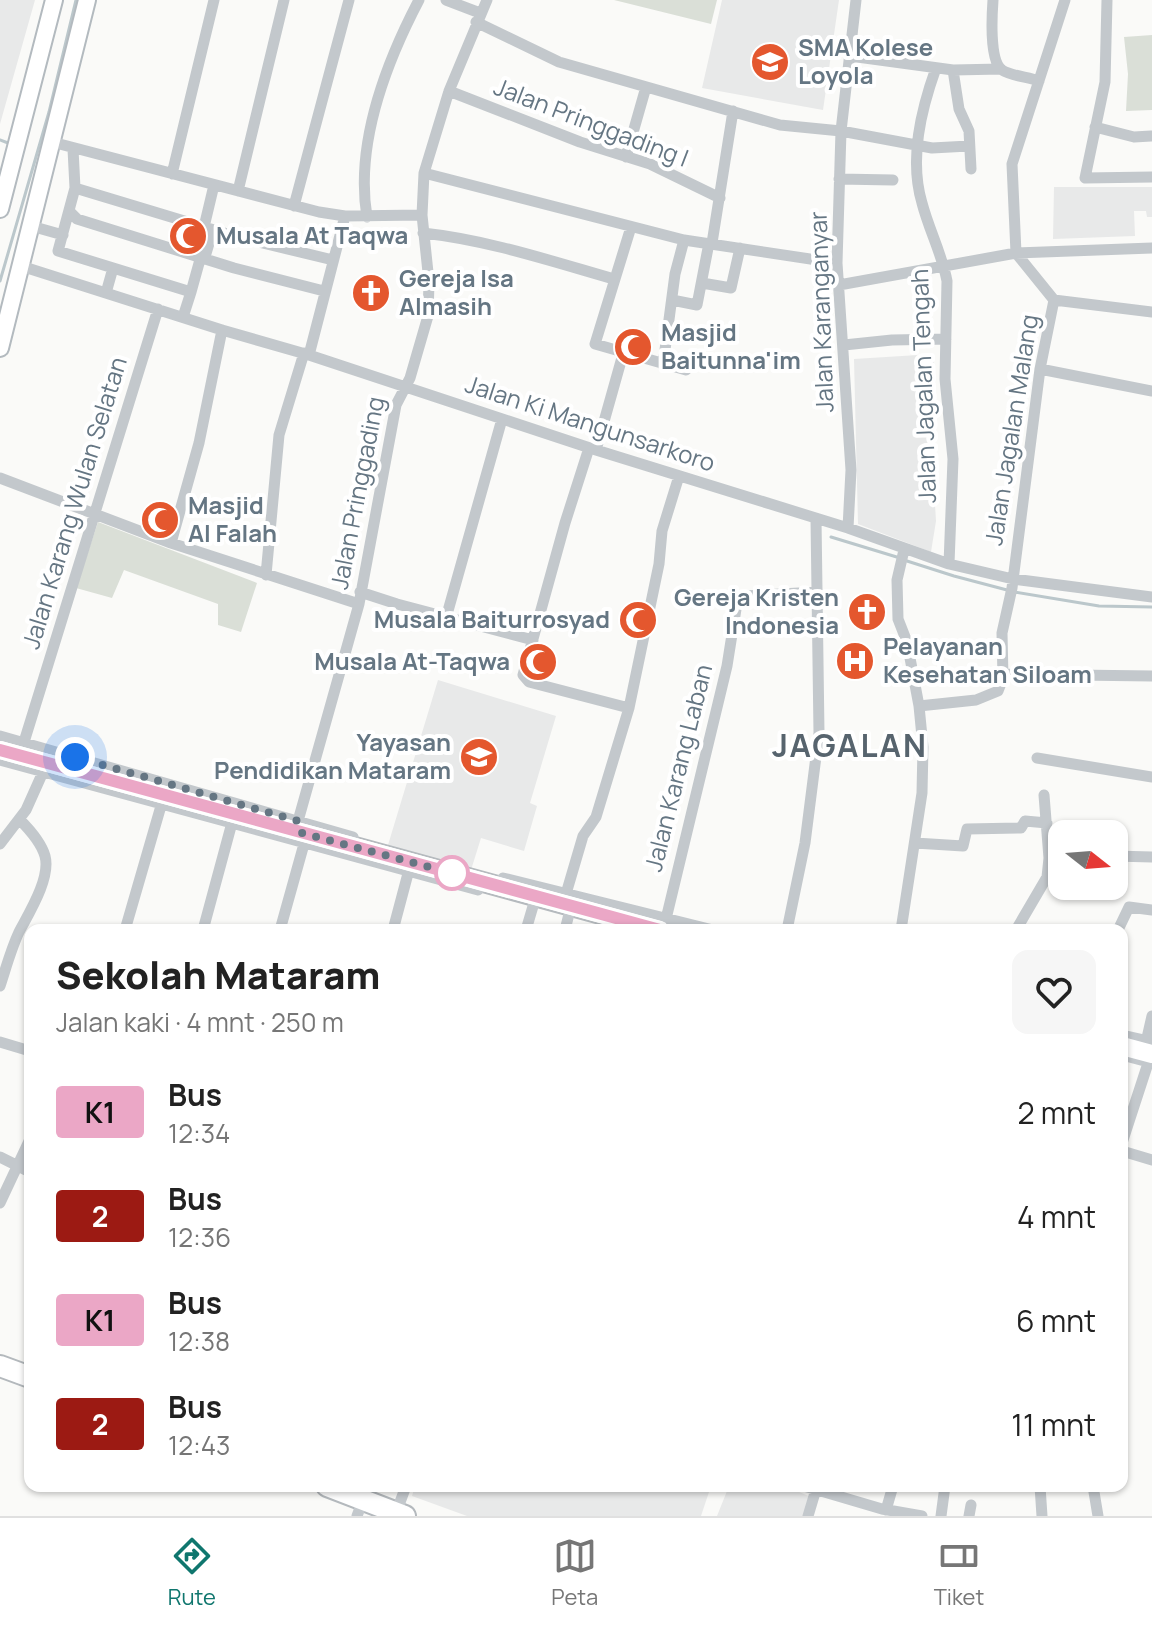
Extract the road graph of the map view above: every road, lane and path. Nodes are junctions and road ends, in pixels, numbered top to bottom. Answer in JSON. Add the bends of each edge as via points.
{"nodes":[{"id":1,"x":54,"y":0,"type":"edge"},
{"id":2,"x":87,"y":0,"type":"edge"},
{"id":3,"x":214,"y":0,"type":"edge"},
{"id":4,"x":284,"y":0,"type":"edge"},
{"id":5,"x":349,"y":0,"type":"edge"},
{"id":6,"x":419,"y":0,"type":"edge"},
{"id":7,"x":446,"y":0,"type":"edge"},
{"id":8,"x":487,"y":0,"type":"edge"},
{"id":9,"x":856,"y":0,"type":"edge"},
{"id":10,"x":1065,"y":0,"type":"edge"},
{"id":11,"x":1107,"y":0,"type":"edge"},
{"id":12,"x":993,"y":6,"type":"edge"},
{"id":13,"x":478,"y":18,"type":"junction"},
{"id":14,"x":850,"y":56,"type":"junction"},
{"id":15,"x":936,"y":68,"type":"junction"},
{"id":16,"x":1001,"y":69,"type":"junction"},
{"id":17,"x":953,"y":70,"type":"junction"},
{"id":18,"x":1039,"y":81,"type":"junction"},
{"id":19,"x":646,"y":87,"type":"junction"},
{"id":20,"x":449,"y":91,"type":"junction"},
{"id":21,"x":733,"y":111,"type":"junction"},
{"id":22,"x":1095,"y":127,"type":"junction"},
{"id":23,"x":841,"y":131,"type":"junction"},
{"id":24,"x":1151,"y":133,"type":"edge"},
{"id":25,"x":52,"y":142,"type":"junction"},
{"id":26,"x":917,"y":146,"type":"junction"},
{"id":27,"x":969,"y":146,"type":"junction"},
{"id":28,"x":1152,"y":146,"type":"edge"},
{"id":29,"x":73,"y":149,"type":"junction"},
{"id":30,"x":626,"y":157,"type":"junction"},
{"id":31,"x":6,"y":164,"type":"edge"},
{"id":32,"x":971,"y":169,"type":"dead end"},
{"id":33,"x":424,"y":173,"type":"junction"},
{"id":34,"x":172,"y":174,"type":"junction"},
{"id":35,"x":1152,"y":177,"type":"edge"},
{"id":36,"x":839,"y":179,"type":"junction"},
{"id":37,"x":893,"y":180,"type":"dead end"},
{"id":38,"x":214,"y":185,"type":"junction"},
{"id":39,"x":75,"y":188,"type":"junction"},
{"id":40,"x":238,"y":191,"type":"junction"},
{"id":41,"x":720,"y":198,"type":"junction"},
{"id":42,"x":294,"y":206,"type":"junction"},
{"id":43,"x":0,"y":209,"type":"edge"},
{"id":44,"x":70,"y":212,"type":"junction"},
{"id":45,"x":422,"y":215,"type":"junction"},
{"id":46,"x":345,"y":216,"type":"junction"},
{"id":47,"x":367,"y":217,"type":"junction"},
{"id":48,"x":31,"y":226,"type":"junction"},
{"id":49,"x":205,"y":227,"type":"junction"},
{"id":50,"x":631,"y":227,"type":"junction"},
{"id":51,"x":423,"y":233,"type":"junction"},
{"id":52,"x":63,"y":235,"type":"junction"},
{"id":53,"x":684,"y":240,"type":"junction"},
{"id":54,"x":710,"y":243,"type":"junction"},
{"id":55,"x":740,"y":248,"type":"junction"},
{"id":56,"x":1152,"y":248,"type":"edge"},
{"id":57,"x":1016,"y":253,"type":"junction"},
{"id":58,"x":199,"y":255,"type":"junction"},
{"id":59,"x":333,"y":260,"type":"junction"},
{"id":60,"x":837,"y":263,"type":"junction"},
{"id":61,"x":21,"y":266,"type":"junction"},
{"id":62,"x":944,"y":266,"type":"junction"},
{"id":63,"x":113,"y":268,"type":"junction"},
{"id":64,"x":614,"y":279,"type":"junction"},
{"id":65,"x":702,"y":283,"type":"junction"},
{"id":66,"x":839,"y":285,"type":"junction"},
{"id":67,"x":324,"y":291,"type":"junction"},
{"id":68,"x":191,"y":292,"type":"junction"},
{"id":69,"x":106,"y":293,"type":"junction"},
{"id":70,"x":672,"y":300,"type":"junction"},
{"id":71,"x":1054,"y":300,"type":"junction"},
{"id":72,"x":158,"y":309,"type":"junction"},
{"id":73,"x":1152,"y":312,"type":"edge"},
{"id":74,"x":183,"y":317,"type":"junction"},
{"id":75,"x":222,"y":330,"type":"junction"},
{"id":76,"x":946,"y":339,"type":"junction"},
{"id":77,"x":844,"y":345,"type":"junction"},
{"id":78,"x":0,"y":348,"type":"edge"},
{"id":79,"x":308,"y":351,"type":"junction"},
{"id":80,"x":623,"y":354,"type":"junction"},
{"id":81,"x":663,"y":365,"type":"junction"},
{"id":82,"x":1040,"y":369,"type":"junction"},
{"id":83,"x":686,"y":370,"type":"dead end"},
{"id":84,"x":406,"y":382,"type":"junction"},
{"id":85,"x":1152,"y":391,"type":"edge"},
{"id":86,"x":502,"y":419,"type":"junction"},
{"id":87,"x":592,"y":449,"type":"junction"},
{"id":88,"x":679,"y":476,"type":"junction"},
{"id":89,"x":0,"y":478,"type":"edge"},
{"id":90,"x":93,"y":513,"type":"junction"},
{"id":91,"x":816,"y":519,"type":"junction"},
{"id":92,"x":848,"y":528,"type":"junction"},
{"id":93,"x":171,"y":543,"type":"junction"},
{"id":94,"x":902,"y":556,"type":"junction"},
{"id":95,"x":949,"y":564,"type":"junction"},
{"id":96,"x":266,"y":575,"type":"junction"},
{"id":97,"x":1011,"y":587,"type":"junction"},
{"id":98,"x":817,"y":592,"type":"junction"},
{"id":99,"x":1152,"y":597,"type":"edge"},
{"id":100,"x":360,"y":598,"type":"junction"},
{"id":101,"x":446,"y":618,"type":"junction"},
{"id":102,"x":533,"y":640,"type":"junction"},
{"id":103,"x":1003,"y":674,"type":"junction"},
{"id":104,"x":1152,"y":676,"type":"edge"},
{"id":105,"x":919,"y":706,"type":"junction"},
{"id":106,"x":629,"y":708,"type":"junction"},
{"id":107,"x":0,"y":736,"type":"edge"},
{"id":108,"x":22,"y":749,"type":"junction"},
{"id":109,"x":0,"y":750,"type":"edge"},
{"id":110,"x":1037,"y":758,"type":"dead end"},
{"id":111,"x":0,"y":760,"type":"edge"},
{"id":112,"x":44,"y":767,"type":"junction"},
{"id":113,"x":1152,"y":777,"type":"edge"},
{"id":114,"x":1044,"y":795,"type":"dead end"},
{"id":115,"x":163,"y":800,"type":"junction"},
{"id":116,"x":269,"y":819,"type":"junction"},
{"id":117,"x":20,"y":820,"type":"junction"},
{"id":118,"x":233,"y":820,"type":"junction"},
{"id":119,"x":1047,"y":823,"type":"junction"},
{"id":120,"x":302,"y":833,"type":"junction"},
{"id":121,"x":1048,"y":840,"type":"edge"},
{"id":122,"x":915,"y":843,"type":"junction"},
{"id":123,"x":0,"y":844,"type":"edge"},
{"id":124,"x":1128,"y":856,"type":"edge"},
{"id":125,"x":1152,"y":857,"type":"edge"},
{"id":126,"x":1048,"y":863,"type":"edge"},
{"id":127,"x":425,"y":868,"type":"junction"},
{"id":128,"x":478,"y":876,"type":"junction"},
{"id":129,"x":535,"y":900,"type":"junction"},
{"id":130,"x":574,"y":904,"type":"junction"},
{"id":131,"x":1152,"y":910,"type":"edge"},
{"id":132,"x":127,"y":924,"type":"edge"},
{"id":133,"x":205,"y":924,"type":"edge"},
{"id":134,"x":281,"y":924,"type":"edge"},
{"id":135,"x":396,"y":924,"type":"edge"},
{"id":136,"x":528,"y":924,"type":"edge"},
{"id":137,"x":567,"y":924,"type":"edge"},
{"id":138,"x":617,"y":924,"type":"edge"},
{"id":139,"x":654,"y":924,"type":"edge"},
{"id":140,"x":662,"y":924,"type":"edge"},
{"id":141,"x":788,"y":924,"type":"edge"},
{"id":142,"x":902,"y":924,"type":"edge"},
{"id":143,"x":1020,"y":924,"type":"edge"},
{"id":144,"x":1121,"y":924,"type":"edge"},
{"id":145,"x":0,"y":986,"type":"edge"},
{"id":146,"x":1152,"y":1016,"type":"edge"},
{"id":147,"x":1128,"y":1039,"type":"edge"},
{"id":148,"x":0,"y":1042,"type":"edge"},
{"id":149,"x":1128,"y":1048,"type":"edge"},
{"id":150,"x":24,"y":1049,"type":"edge"},
{"id":151,"x":1150,"y":1053,"type":"edge"},
{"id":152,"x":1128,"y":1055,"type":"edge"},
{"id":153,"x":1128,"y":1124,"type":"edge"},
{"id":154,"x":24,"y":1151,"type":"edge"},
{"id":155,"x":1128,"y":1153,"type":"edge"},
{"id":156,"x":0,"y":1157,"type":"edge"},
{"id":157,"x":1152,"y":1160,"type":"edge"},
{"id":158,"x":14,"y":1171,"type":"junction"},
{"id":159,"x":24,"y":1172,"type":"edge"},
{"id":160,"x":0,"y":1203,"type":"edge"},
{"id":161,"x":0,"y":1366,"type":"edge"},
{"id":162,"x":24,"y":1375,"type":"edge"},
{"id":163,"x":336,"y":1492,"type":"edge"},
{"id":164,"x":405,"y":1492,"type":"edge"},
{"id":165,"x":811,"y":1492,"type":"edge"},
{"id":166,"x":826,"y":1492,"type":"edge"},
{"id":167,"x":890,"y":1492,"type":"edge"},
{"id":168,"x":944,"y":1492,"type":"edge"},
{"id":169,"x":1040,"y":1492,"type":"edge"},
{"id":170,"x":1094,"y":1492,"type":"edge"},
{"id":171,"x":360,"y":1508,"type":"edge"},
{"id":172,"x":882,"y":1512,"type":"edge"},
{"id":173,"x":401,"y":1514,"type":"edge"},
{"id":174,"x":808,"y":1516,"type":"edge"},
{"id":175,"x":916,"y":1516,"type":"edge"},
{"id":176,"x":941,"y":1516,"type":"edge"},
{"id":177,"x":1042,"y":1516,"type":"edge"},
{"id":178,"x":1098,"y":1516,"type":"edge"}],
"edges":[{"from":1,"to":31,"type":"main road"},
{"from":2,"to":25,"type":"main road"},
{"from":3,"to":34,"type":"street"},
{"from":4,"to":40,"type":"street"},
{"from":5,"to":42,"type":"street"},
{"from":6,"to":47,"type":"street","via":[[382,87],[365,162]]},
{"from":7,"to":13,"type":"street"},
{"from":8,"to":13,"type":"street","name":"Jalan Pringgading"},
{"from":9,"to":14,"type":"street","name":"Jalan Karanganyar"},
{"from":10,"to":18,"type":"street"},
{"from":11,"to":22,"type":"street","via":[[1105,82]]},
{"from":12,"to":16,"type":"street","via":[[993,43]]},
{"from":13,"to":19,"type":"street","via":[[559,62]]},
{"from":13,"to":20,"type":"street","name":"Jalan Pringgading"},
{"from":14,"to":15,"type":"street"},
{"from":14,"to":23,"type":"street","name":"Jalan Karanganyar"},
{"from":15,"to":17,"type":"street"},
{"from":15,"to":26,"type":"street","name":"Jalan Jagalan Tengah"},
{"from":16,"to":17,"type":"street"},
{"from":16,"to":18,"type":"street"},
{"from":17,"to":27,"type":"street"},
{"from":18,"to":57,"type":"street","via":[[1012,164]]},
{"from":19,"to":21,"type":"street"},
{"from":19,"to":30,"type":"street"},
{"from":20,"to":30,"type":"street","name":"Jalan Pringgading I"},
{"from":20,"to":33,"type":"street","name":"Jalan Pringgading"},
{"from":21,"to":23,"type":"street","via":[[780,125]]},
{"from":21,"to":41,"type":"street"},
{"from":22,"to":24,"type":"street","via":[[1134,137]]},
{"from":22,"to":35,"type":"street","via":[[1085,178]]},
{"from":23,"to":26,"type":"street"},
{"from":23,"to":36,"type":"street","name":"Jalan Karanganyar"},
{"from":24,"to":28,"type":"street"},
{"from":25,"to":29,"type":"street"},
{"from":25,"to":48,"type":"main road"},
{"from":26,"to":27,"type":"street"},
{"from":26,"to":62,"type":"street","name":"Jalan Jagalan Tengah","via":[[920,198]]},
{"from":27,"to":32,"type":"street"},
{"from":29,"to":34,"type":"street"},
{"from":29,"to":39,"type":"street"},
{"from":30,"to":41,"type":"street","name":"Jalan Pringgading I"},
{"from":31,"to":43,"type":"main road"},
{"from":33,"to":45,"type":"street","name":"Jalan Pringgading"},
{"from":33,"to":50,"type":"street"},
{"from":34,"to":38,"type":"street"},
{"from":36,"to":37,"type":"street"},
{"from":36,"to":60,"type":"street","name":"Jalan Karanganyar"},
{"from":38,"to":40,"type":"street"},
{"from":38,"to":49,"type":"street"},
{"from":39,"to":44,"type":"street"},
{"from":39,"to":49,"type":"street"},
{"from":40,"to":42,"type":"street"},
{"from":41,"to":54,"type":"street"},
{"from":42,"to":46,"type":"street"},
{"from":44,"to":52,"type":"street"},
{"from":44,"to":58,"type":"street","via":[[77,219]]},
{"from":45,"to":47,"type":"street"},
{"from":45,"to":51,"type":"street","name":"Jalan Pringgading"},
{"from":46,"to":47,"type":"street"},
{"from":46,"to":59,"type":"street"},
{"from":48,"to":52,"type":"street"},
{"from":48,"to":61,"type":"main road"},
{"from":49,"to":58,"type":"street"},
{"from":49,"to":59,"type":"street"},
{"from":50,"to":53,"type":"street"},
{"from":50,"to":64,"type":"street"},
{"from":51,"to":64,"type":"street","via":[[501,247]]},
{"from":51,"to":84,"type":"street","name":"Jalan Pringgading","via":[[429,307]]},
{"from":52,"to":63,"type":"street","via":[[58,251]]},
{"from":53,"to":54,"type":"street"},
{"from":53,"to":70,"type":"street"},
{"from":54,"to":55,"type":"street"},
{"from":54,"to":65,"type":"street"},
{"from":55,"to":60,"type":"street"},
{"from":55,"to":65,"type":"street","via":[[731,288]]},
{"from":56,"to":57,"type":"street"},
{"from":57,"to":62,"type":"street"},
{"from":57,"to":71,"type":"street","name":"Jalan Jagalan Malang"},
{"from":58,"to":67,"type":"street"},
{"from":58,"to":68,"type":"street"},
{"from":59,"to":67,"type":"street"},
{"from":60,"to":66,"type":"street","name":"Jalan Karanganyar"},
{"from":61,"to":69,"type":"street","name":"Jalan Ki Mangunsarkoro"},
{"from":61,"to":78,"type":"main road"},
{"from":62,"to":66,"type":"street"},
{"from":62,"to":76,"type":"street","name":"Jalan Jagalan Tengah"},
{"from":63,"to":68,"type":"street"},
{"from":63,"to":69,"type":"street"},
{"from":64,"to":80,"type":"street","via":[[595,344]]},
{"from":65,"to":70,"type":"street","via":[[697,305]]},
{"from":66,"to":77,"type":"street","name":"Jalan Karanganyar"},
{"from":67,"to":79,"type":"street"},
{"from":68,"to":74,"type":"street"},
{"from":69,"to":72,"type":"street","name":"Jalan Ki Mangunsarkoro"},
{"from":70,"to":81,"type":"street"},
{"from":71,"to":73,"type":"street"},
{"from":71,"to":82,"type":"street","name":"Jalan Jagalan Malang"},
{"from":72,"to":74,"type":"street","name":"Jalan Ki Mangunsarkoro"},
{"from":72,"to":90,"type":"street","name":"Jalan Karang Wulan Selatan"},
{"from":74,"to":75,"type":"street","name":"Jalan Ki Mangunsarkoro"},
{"from":75,"to":79,"type":"street","name":"Jalan Ki Mangunsarkoro"},
{"from":75,"to":93,"type":"street"},
{"from":76,"to":77,"type":"street"},
{"from":76,"to":95,"type":"street","name":"Jalan Jagalan Tengah","via":[[945,393],[953,459]]},
{"from":77,"to":92,"type":"street","name":"Jalan Karanganyar","via":[[851,470]]},
{"from":79,"to":84,"type":"street","name":"Jalan Ki Mangunsarkoro"},
{"from":79,"to":96,"type":"street","via":[[280,428]]},
{"from":80,"to":81,"type":"street"},
{"from":80,"to":87,"type":"street"},
{"from":81,"to":83,"type":"street"},
{"from":82,"to":85,"type":"street"},
{"from":82,"to":97,"type":"street","name":"Jalan Jagalan Malang"},
{"from":84,"to":86,"type":"street","name":"Jalan Ki Mangunsarkoro"},
{"from":84,"to":100,"type":"street","name":"Jalan Pringgading","via":[[392,422]]},
{"from":86,"to":87,"type":"street","name":"Jalan Ki Mangunsarkoro"},
{"from":86,"to":101,"type":"street"},
{"from":87,"to":88,"type":"street","name":"Jalan Ki Mangunsarkoro"},
{"from":87,"to":102,"type":"street"},
{"from":88,"to":91,"type":"street","name":"Jalan Ki Mangunsarkoro"},
{"from":88,"to":106,"type":"street","via":[[662,531]]},
{"from":89,"to":90,"type":"street"},
{"from":90,"to":93,"type":"street"},
{"from":90,"to":108,"type":"street","name":"Jalan Karang Wulan Selatan"},
{"from":91,"to":92,"type":"street","name":"Jalan Ki Mangunsarkoro"},
{"from":91,"to":98,"type":"street"},
{"from":92,"to":94,"type":"street","name":"Jalan Ki Mangunsarkoro"},
{"from":93,"to":96,"type":"street"},
{"from":94,"to":95,"type":"street","name":"Jalan Ki Mangunsarkoro"},
{"from":94,"to":105,"type":"street","via":[[898,619]]},
{"from":95,"to":97,"type":"street","name":"Jalan Ki Mangunsarkoro"},
{"from":96,"to":100,"type":"street"},
{"from":97,"to":99,"type":"street","name":"Jalan Ki Mangunsarkoro"},
{"from":97,"to":103,"type":"street","name":"Jalan Jagalan Malang","via":[[1002,633]]},
{"from":98,"to":140,"type":"street","name":"Jalan Karang Laban","via":[[744,596],[737,603],[727,666]]},
{"from":98,"to":141,"type":"street","via":[[819,733]]},
{"from":100,"to":101,"type":"street"},
{"from":100,"to":120,"type":"street","name":"Jalan Pringgading"},
{"from":101,"to":102,"type":"street"},
{"from":102,"to":106,"type":"street","via":[[523,675],[527,681]]},
{"from":103,"to":104,"type":"street"},
{"from":103,"to":105,"type":"street","via":[[998,691],[980,699]]},
{"from":105,"to":122,"type":"street","via":[[922,793]]},
{"from":106,"to":130,"type":"street","via":[[596,817],[583,836]]},
{"from":107,"to":108,"type":"street"},
{"from":108,"to":109,"type":"main road"},
{"from":108,"to":112,"type":"main road"},
{"from":108,"to":116,"type":"street"},
{"from":110,"to":113,"type":"street"},
{"from":111,"to":112,"type":"street"},
{"from":112,"to":115,"type":"main road"},
{"from":112,"to":117,"type":"street"},
{"from":114,"to":119,"type":"street"},
{"from":115,"to":118,"type":"main road"},
{"from":115,"to":132,"type":"street"},
{"from":116,"to":118,"type":"main road"},
{"from":116,"to":120,"type":"main road"},
{"from":117,"to":123,"type":"street"},
{"from":117,"to":145,"type":"street","via":[[45,854],[45,865],[37,900]]},
{"from":118,"to":120,"type":"street"},
{"from":118,"to":133,"type":"street"},
{"from":119,"to":121,"type":"street"},
{"from":119,"to":122,"type":"street","via":[[967,829],[963,846]]},
{"from":120,"to":127,"type":"main road"},
{"from":120,"to":134,"type":"street","name":"Jalan Pringgading"},
{"from":122,"to":142,"type":"street"},
{"from":124,"to":125,"type":"street"},
{"from":126,"to":143,"type":"street","via":[[1044,883]]},
{"from":127,"to":128,"type":"main road"},
{"from":127,"to":129,"type":"street"},
{"from":127,"to":135,"type":"street"},
{"from":128,"to":129,"type":"main road"},
{"from":128,"to":130,"type":"street"},
{"from":129,"to":130,"type":"main road"},
{"from":129,"to":136,"type":"street"},
{"from":130,"to":137,"type":"street"},
{"from":130,"to":138,"type":"street"},
{"from":130,"to":139,"type":"main road"},
{"from":131,"to":144,"type":"street","via":[[1129,907]]},
{"from":146,"to":151,"type":"street"},
{"from":147,"to":151,"type":"street"},
{"from":148,"to":150,"type":"street"},
{"from":149,"to":151,"type":"main road"},
{"from":151,"to":152,"type":"street"},
{"from":151,"to":153,"type":"street"},
{"from":154,"to":158,"type":"street"},
{"from":155,"to":157,"type":"street"},
{"from":156,"to":158,"type":"street"},
{"from":158,"to":159,"type":"street"},
{"from":158,"to":160,"type":"street"},
{"from":161,"to":162,"type":"highway"},
{"from":163,"to":171,"type":"highway"},
{"from":164,"to":173,"type":"street"},
{"from":165,"to":174,"type":"street"},
{"from":166,"to":172,"type":"street"},
{"from":167,"to":172,"type":"street"},
{"from":168,"to":176,"type":"street"},
{"from":169,"to":177,"type":"street"},
{"from":170,"to":178,"type":"street"},
{"from":171,"to":173,"type":"highway"},
{"from":172,"to":175,"type":"street"}]}
